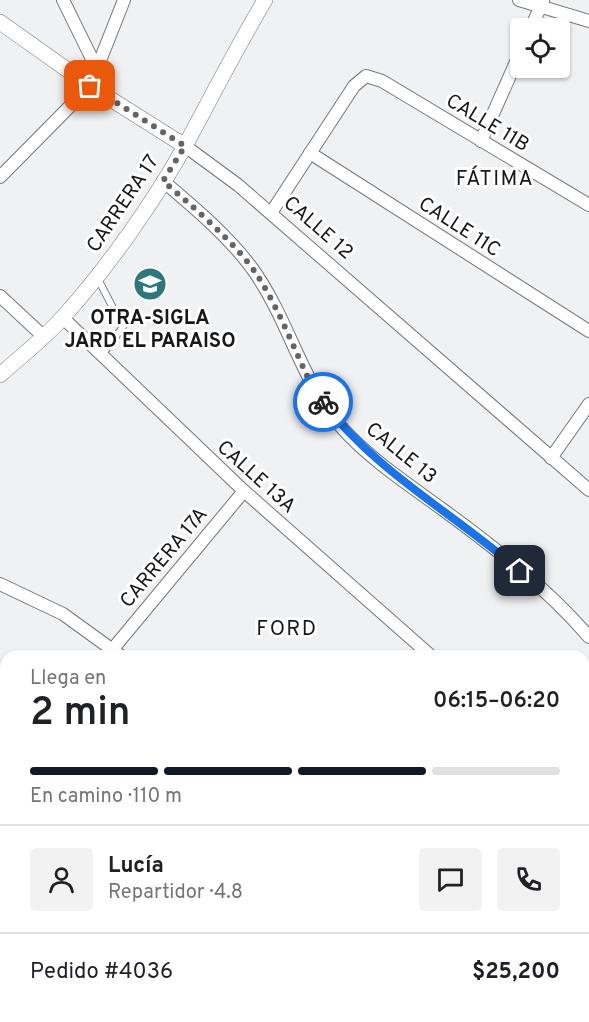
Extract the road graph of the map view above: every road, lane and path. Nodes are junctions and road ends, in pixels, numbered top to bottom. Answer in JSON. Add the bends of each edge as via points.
{"nodes":[{"id":1,"x":63,"y":0,"type":"edge"},
{"id":2,"x":124,"y":0,"type":"edge"},
{"id":3,"x":265,"y":0,"type":"edge"},
{"id":4,"x":519,"y":0,"type":"edge"},
{"id":5,"x":542,"y":3,"type":"edge"},
{"id":6,"x":535,"y":18,"type":"edge"},
{"id":7,"x":589,"y":21,"type":"edge"},
{"id":8,"x":0,"y":22,"type":"edge"},
{"id":9,"x":96,"y":67,"type":"junction"},
{"id":10,"x":510,"y":76,"type":"edge"},
{"id":11,"x":90,"y":86,"type":"junction"},
{"id":12,"x":481,"y":141,"type":"junction"},
{"id":13,"x":185,"y":146,"type":"junction"},
{"id":14,"x":310,"y":153,"type":"junction"},
{"id":15,"x":0,"y":177,"type":"edge"},
{"id":16,"x":163,"y":181,"type":"junction"},
{"id":17,"x":589,"y":205,"type":"edge"},
{"id":18,"x":271,"y":213,"type":"junction"},
{"id":19,"x":97,"y":277,"type":"junction"},
{"id":20,"x":0,"y":296,"type":"edge"},
{"id":21,"x":112,"y":306,"type":"dead end"},
{"id":22,"x":63,"y":318,"type":"junction"},
{"id":23,"x":120,"y":321,"type":"dead end"},
{"id":24,"x":589,"y":331,"type":"edge"},
{"id":25,"x":43,"y":336,"type":"junction"},
{"id":26,"x":101,"y":355,"type":"junction"},
{"id":27,"x":0,"y":375,"type":"edge"},
{"id":28,"x":589,"y":404,"type":"edge"},
{"id":29,"x":552,"y":458,"type":"junction"},
{"id":30,"x":589,"y":490,"type":"edge"},
{"id":31,"x":244,"y":491,"type":"junction"},
{"id":32,"x":0,"y":584,"type":"edge"},
{"id":33,"x":589,"y":637,"type":"edge"},
{"id":34,"x":110,"y":650,"type":"edge"},
{"id":35,"x":116,"y":650,"type":"edge"},
{"id":36,"x":424,"y":650,"type":"edge"}],
"edges":[{"from":1,"to":9,"type":"street"},
{"from":2,"to":9,"type":"street"},
{"from":3,"to":13,"type":"street","name":"CARRERA 17"},
{"from":4,"to":5,"type":"street"},
{"from":5,"to":6,"type":"street"},
{"from":5,"to":7,"type":"street"},
{"from":8,"to":11,"type":"street","name":"CALLE 12"},
{"from":9,"to":11,"type":"street"},
{"from":10,"to":12,"type":"street"},
{"from":11,"to":13,"type":"street","name":"CALLE 12"},
{"from":11,"to":15,"type":"street"},
{"from":12,"to":14,"type":"street","name":"CALLE 11B","via":[[382,81],[366,76],[354,86]]},
{"from":12,"to":17,"type":"street","name":"CALLE 11B"},
{"from":13,"to":16,"type":"street","name":"CARRERA 17"},
{"from":13,"to":18,"type":"street","name":"CALLE 12"},
{"from":14,"to":18,"type":"street"},
{"from":14,"to":24,"type":"street","name":"CALLE 11C"},
{"from":16,"to":19,"type":"street","name":"CARRERA 17"},
{"from":16,"to":33,"type":"street","name":"CALLE 13","via":[[227,240],[256,274],[316,394],[343,429],[401,479],[488,543],[568,613]]},
{"from":18,"to":29,"type":"street","name":"CALLE 12"},
{"from":19,"to":21,"type":"lane"},
{"from":19,"to":22,"type":"street","name":"CARRERA 17"},
{"from":20,"to":25,"type":"street"},
{"from":22,"to":25,"type":"street","name":"CARRERA 17"},
{"from":22,"to":26,"type":"street","name":"CALLE 13A"},
{"from":23,"to":26,"type":"lane","via":[[123,327]]},
{"from":25,"to":27,"type":"street","name":"CARRERA 17"},
{"from":26,"to":31,"type":"street","name":"CALLE 13A"},
{"from":28,"to":29,"type":"street"},
{"from":29,"to":30,"type":"street","name":"CALLE 12"},
{"from":31,"to":35,"type":"street","name":"CARRERA 17A"},
{"from":31,"to":36,"type":"street","name":"CALLE 13A"},
{"from":32,"to":34,"type":"street","via":[[63,615]]}]}
